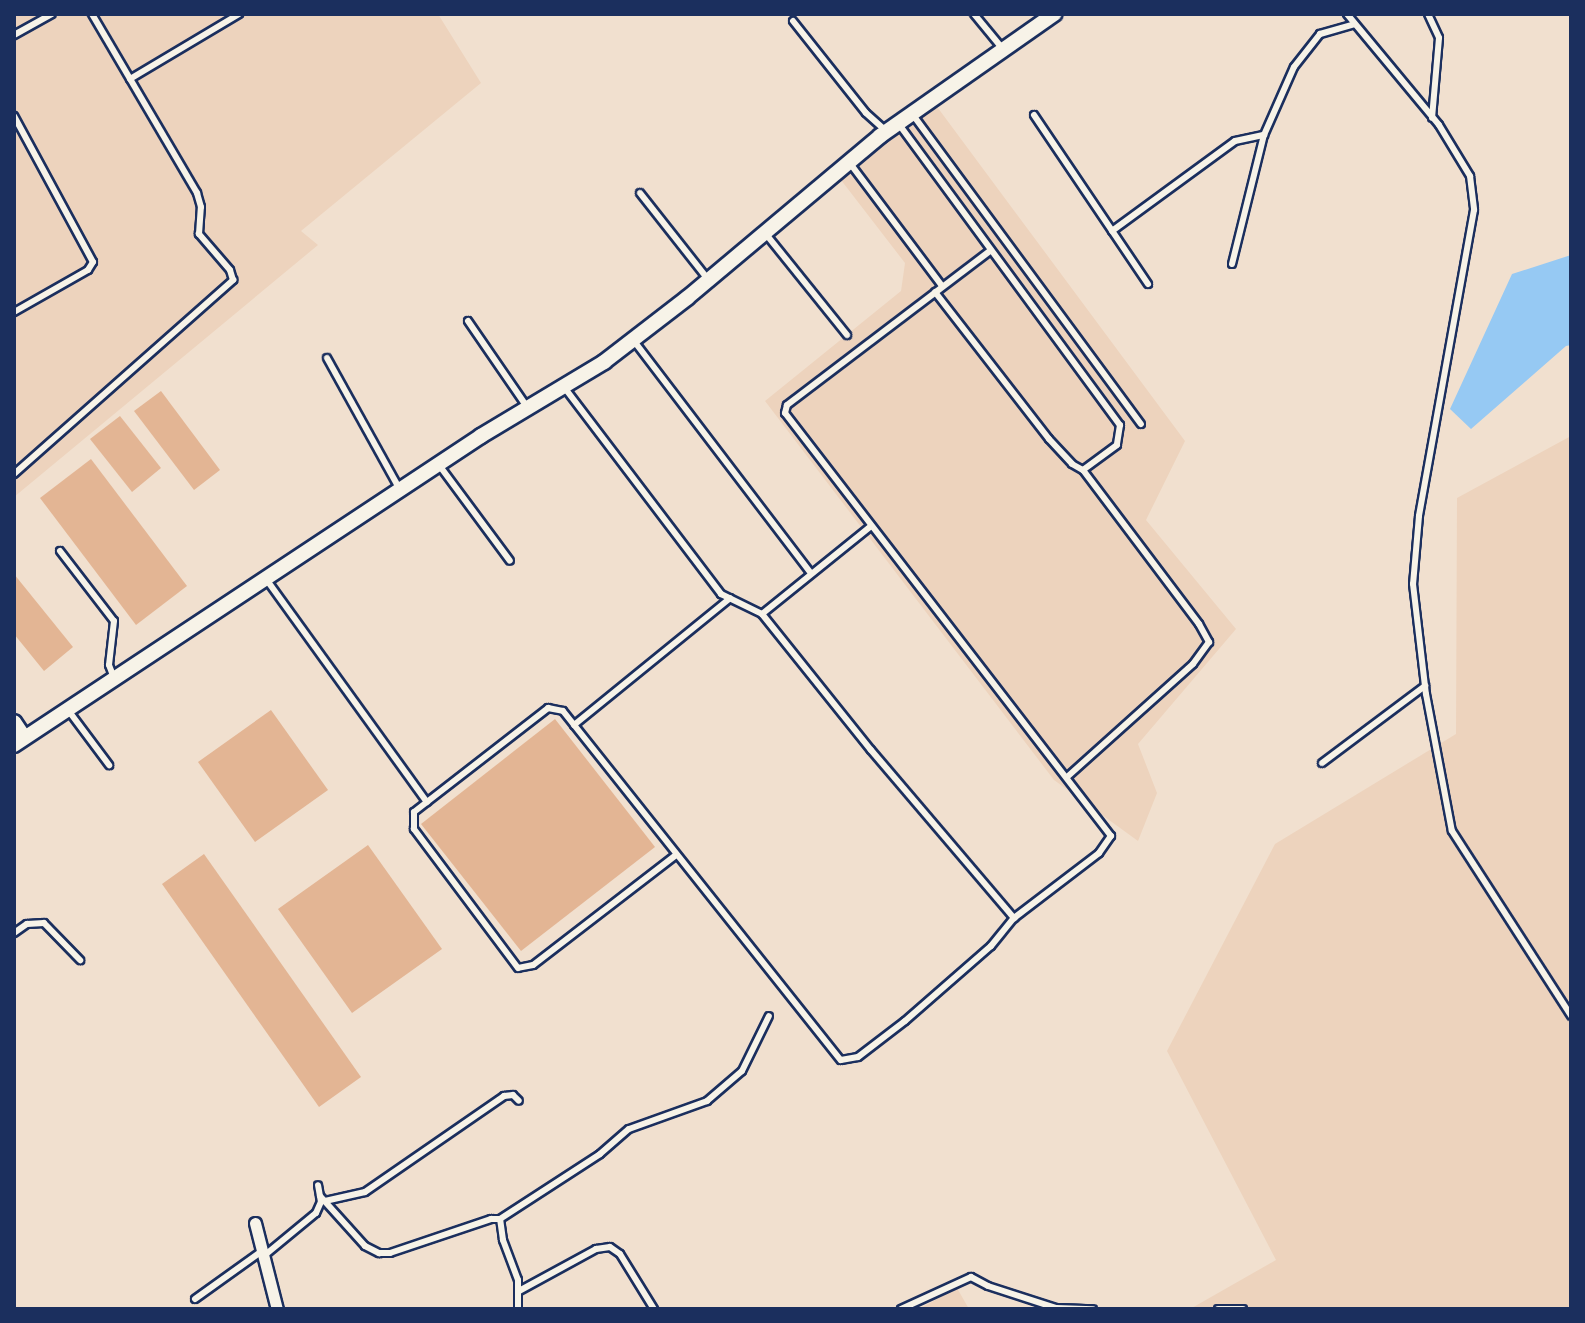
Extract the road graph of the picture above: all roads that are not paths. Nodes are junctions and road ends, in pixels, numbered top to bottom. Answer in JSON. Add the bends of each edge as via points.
{"nodes":[{"id":1,"x":52,"y":14,"type":"edge"},
{"id":2,"x":92,"y":14,"type":"edge"},
{"id":3,"x":239,"y":14,"type":"edge"},
{"id":4,"x":974,"y":14,"type":"edge"},
{"id":5,"x":1054,"y":14,"type":"edge"},
{"id":6,"x":1347,"y":14,"type":"edge"},
{"id":7,"x":1428,"y":14,"type":"edge"},
{"id":8,"x":793,"y":21,"type":"dead end"},
{"id":9,"x":1355,"y":24,"type":"junction"},
{"id":10,"x":14,"y":35,"type":"edge"},
{"id":11,"x":1004,"y":50,"type":"junction"},
{"id":12,"x":130,"y":79,"type":"junction"},
{"id":13,"x":912,"y":114,"type":"junction"},
{"id":14,"x":1034,"y":115,"type":"dead end"},
{"id":15,"x":14,"y":116,"type":"edge"},
{"id":16,"x":1432,"y":118,"type":"junction"},
{"id":17,"x":892,"y":127,"type":"junction"},
{"id":18,"x":1264,"y":135,"type":"junction"},
{"id":19,"x":849,"y":162,"type":"junction"},
{"id":20,"x":640,"y":193,"type":"dead end"},
{"id":21,"x":1112,"y":231,"type":"junction"},
{"id":22,"x":765,"y":233,"type":"junction"},
{"id":23,"x":990,"y":251,"type":"junction"},
{"id":24,"x":1232,"y":264,"type":"dead end"},
{"id":25,"x":708,"y":280,"type":"junction"},
{"id":26,"x":1148,"y":284,"type":"dead end"},
{"id":27,"x":942,"y":286,"type":"junction"},
{"id":28,"x":935,"y":292,"type":"junction"},
{"id":29,"x":14,"y":312,"type":"edge"},
{"id":30,"x":468,"y":321,"type":"dead end"},
{"id":31,"x":847,"y":335,"type":"dead end"},
{"id":32,"x":633,"y":340,"type":"junction"},
{"id":33,"x":327,"y":358,"type":"dead end"},
{"id":34,"x":564,"y":387,"type":"junction"},
{"id":35,"x":528,"y":409,"type":"junction"},
{"id":36,"x":1141,"y":424,"type":"dead end"},
{"id":37,"x":439,"y":465,"type":"junction"},
{"id":38,"x":1083,"y":470,"type":"junction"},
{"id":39,"x":14,"y":474,"type":"edge"},
{"id":40,"x":401,"y":491,"type":"junction"},
{"id":41,"x":871,"y":526,"type":"junction"},
{"id":42,"x":60,"y":551,"type":"dead end"},
{"id":43,"x":510,"y":561,"type":"dead end"},
{"id":44,"x":811,"y":573,"type":"junction"},
{"id":45,"x":266,"y":579,"type":"junction"},
{"id":46,"x":730,"y":598,"type":"junction"},
{"id":47,"x":762,"y":614,"type":"junction"},
{"id":48,"x":114,"y":678,"type":"junction"},
{"id":49,"x":1425,"y":686,"type":"junction"},
{"id":50,"x":67,"y":709,"type":"junction"},
{"id":51,"x":14,"y":722,"type":"edge"},
{"id":52,"x":574,"y":725,"type":"junction"},
{"id":53,"x":19,"y":741,"type":"edge"},
{"id":54,"x":1322,"y":763,"type":"dead end"},
{"id":55,"x":109,"y":765,"type":"dead end"},
{"id":56,"x":1067,"y":777,"type":"junction"},
{"id":57,"x":427,"y":802,"type":"junction"},
{"id":58,"x":676,"y":855,"type":"junction"},
{"id":59,"x":1014,"y":918,"type":"junction"},
{"id":60,"x":14,"y":933,"type":"edge"},
{"id":61,"x":80,"y":960,"type":"dead end"},
{"id":62,"x":769,"y":1016,"type":"dead end"},
{"id":63,"x":1571,"y":1016,"type":"edge"},
{"id":64,"x":519,"y":1101,"type":"dead end"},
{"id":65,"x":318,"y":1185,"type":"dead end"},
{"id":66,"x":323,"y":1198,"type":"junction"},
{"id":67,"x":500,"y":1219,"type":"junction"},
{"id":68,"x":255,"y":1223,"type":"dead end"},
{"id":69,"x":262,"y":1254,"type":"junction"},
{"id":70,"x":519,"y":1291,"type":"junction"},
{"id":71,"x":195,"y":1299,"type":"dead end"},
{"id":72,"x":277,"y":1309,"type":"edge"},
{"id":73,"x":518,"y":1309,"type":"edge"},
{"id":74,"x":654,"y":1309,"type":"edge"},
{"id":75,"x":901,"y":1309,"type":"edge"},
{"id":76,"x":1093,"y":1309,"type":"edge"},
{"id":77,"x":1218,"y":1309,"type":"edge"},
{"id":78,"x":1243,"y":1309,"type":"edge"}],
"edges":[{"from":1,"to":10,"type":"lane"},
{"from":2,"to":12,"type":"lane"},
{"from":3,"to":12,"type":"lane"},
{"from":4,"to":11,"type":"lane"},
{"from":5,"to":11,"type":"street"},
{"from":6,"to":9,"type":"lane"},
{"from":7,"to":16,"type":"lane","via":[[1439,38]]},
{"from":8,"to":17,"type":"lane","via":[[866,113]]},
{"from":9,"to":16,"type":"lane"},
{"from":9,"to":18,"type":"lane","via":[[1320,34],[1294,67]]},
{"from":11,"to":13,"type":"street"},
{"from":12,"to":39,"type":"lane","via":[[197,193],[199,234],[233,280]]},
{"from":13,"to":17,"type":"street"},
{"from":13,"to":36,"type":"lane"},
{"from":14,"to":21,"type":"lane"},
{"from":15,"to":29,"type":"lane","via":[[93,262],[88,270]]},
{"from":16,"to":49,"type":"lane","via":[[1470,176],[1474,210],[1419,516],[1413,584]]},
{"from":17,"to":19,"type":"street"},
{"from":17,"to":23,"type":"lane"},
{"from":18,"to":21,"type":"lane","via":[[1235,141]]},
{"from":18,"to":24,"type":"lane"},
{"from":19,"to":22,"type":"street"},
{"from":19,"to":27,"type":"lane"},
{"from":20,"to":25,"type":"lane"},
{"from":21,"to":26,"type":"lane"},
{"from":22,"to":25,"type":"street"},
{"from":22,"to":31,"type":"lane"},
{"from":23,"to":27,"type":"lane"},
{"from":23,"to":38,"type":"lane","via":[[1120,425],[1117,445]]},
{"from":25,"to":32,"type":"street"},
{"from":27,"to":28,"type":"lane"},
{"from":28,"to":38,"type":"lane","via":[[1049,439]]},
{"from":28,"to":41,"type":"lane","via":[[787,405],[785,413],[794,428]]},
{"from":30,"to":35,"type":"lane"},
{"from":32,"to":34,"type":"street"},
{"from":32,"to":44,"type":"lane"},
{"from":33,"to":40,"type":"lane"},
{"from":34,"to":35,"type":"street"},
{"from":34,"to":46,"type":"lane","via":[[721,594]]},
{"from":35,"to":37,"type":"street"},
{"from":37,"to":40,"type":"street"},
{"from":37,"to":43,"type":"lane"},
{"from":38,"to":56,"type":"lane","via":[[1209,642],[1193,664]]},
{"from":40,"to":45,"type":"street"},
{"from":41,"to":44,"type":"lane"},
{"from":41,"to":56,"type":"lane"},
{"from":42,"to":48,"type":"lane","via":[[114,621],[109,665]]},
{"from":44,"to":47,"type":"lane"},
{"from":45,"to":48,"type":"street"},
{"from":45,"to":57,"type":"lane"},
{"from":46,"to":47,"type":"lane"},
{"from":46,"to":52,"type":"lane"},
{"from":47,"to":59,"type":"lane"},
{"from":48,"to":50,"type":"street"},
{"from":49,"to":54,"type":"lane"},
{"from":49,"to":63,"type":"lane","via":[[1452,831]]},
{"from":50,"to":53,"type":"street"},
{"from":50,"to":55,"type":"lane"},
{"from":51,"to":53,"type":"street"},
{"from":52,"to":57,"type":"lane","via":[[563,711],[548,708]]},
{"from":52,"to":58,"type":"lane"},
{"from":56,"to":59,"type":"lane","via":[[1111,836],[1099,853]]},
{"from":57,"to":58,"type":"lane","via":[[414,812],[414,829],[518,968],[533,965]]},
{"from":58,"to":59,"type":"lane","via":[[841,1060],[858,1057],[905,1021],[991,946]]},
{"from":60,"to":61,"type":"lane","via":[[27,924],[44,923]]},
{"from":62,"to":67,"type":"lane","via":[[742,1071],[707,1101],[629,1129]]},
{"from":64,"to":66,"type":"lane","via":[[504,1096],[365,1192]]},
{"from":65,"to":66,"type":"lane"},
{"from":66,"to":67,"type":"lane","via":[[365,1246],[379,1253]]},
{"from":66,"to":69,"type":"lane","via":[[316,1213]]},
{"from":67,"to":70,"type":"lane"},
{"from":68,"to":69,"type":"street"},
{"from":69,"to":71,"type":"lane"},
{"from":69,"to":72,"type":"street"},
{"from":70,"to":73,"type":"lane"},
{"from":70,"to":74,"type":"lane","via":[[596,1249],[610,1247],[620,1254]]},
{"from":75,"to":76,"type":"lane","via":[[971,1277],[1056,1308]]},
{"from":77,"to":78,"type":"lane"}]}
